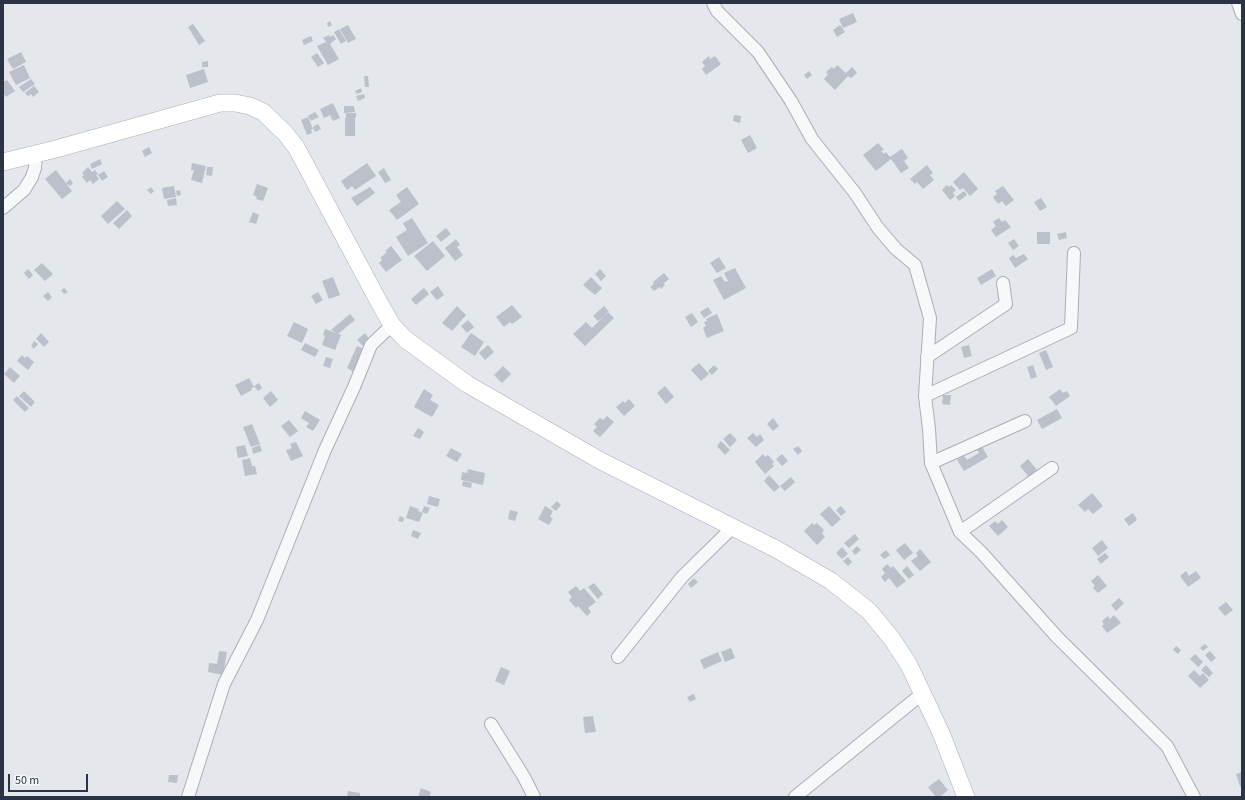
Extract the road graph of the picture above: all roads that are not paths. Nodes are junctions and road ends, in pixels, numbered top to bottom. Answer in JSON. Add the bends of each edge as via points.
{"nodes":[{"id":1,"x":713,"y":3,"type":"edge"},
{"id":2,"x":1238,"y":3,"type":"edge"},
{"id":3,"x":1242,"y":14,"type":"edge"},
{"id":4,"x":36,"y":155,"type":"junction"},
{"id":5,"x":3,"y":162,"type":"edge"},
{"id":6,"x":3,"y":208,"type":"edge"},
{"id":7,"x":1074,"y":253,"type":"dead end"},
{"id":8,"x":1003,"y":283,"type":"dead end"},
{"id":9,"x":392,"y":325,"type":"junction"},
{"id":10,"x":927,"y":357,"type":"junction"},
{"id":11,"x":925,"y":396,"type":"junction"},
{"id":12,"x":1025,"y":421,"type":"dead end"},
{"id":13,"x":931,"y":463,"type":"junction"},
{"id":14,"x":1052,"y":468,"type":"dead end"},
{"id":15,"x":733,"y":527,"type":"junction"},
{"id":16,"x":960,"y":532,"type":"junction"},
{"id":17,"x":618,"y":657,"type":"dead end"},
{"id":18,"x":923,"y":693,"type":"junction"},
{"id":19,"x":491,"y":724,"type":"dead end"},
{"id":20,"x":188,"y":797,"type":"edge"},
{"id":21,"x":534,"y":797,"type":"edge"},
{"id":22,"x":795,"y":797,"type":"edge"},
{"id":23,"x":966,"y":797,"type":"edge"},
{"id":24,"x":1194,"y":797,"type":"edge"}],
"edges":[{"from":1,"to":10,"type":"street","via":[[717,11],[758,52],[791,101],[812,139],[855,193],[878,228],[896,249],[915,265],[930,318]]},
{"from":2,"to":3,"type":"street"},
{"from":4,"to":5,"type":"street"},
{"from":4,"to":6,"type":"street","via":[[32,177],[24,190]]},
{"from":4,"to":9,"type":"street","via":[[220,103],[236,103],[263,112],[296,147]]},
{"from":7,"to":11,"type":"street","via":[[1070,328]]},
{"from":8,"to":10,"type":"street","via":[[1006,304]]},
{"from":9,"to":15,"type":"street","via":[[405,339],[467,384],[601,461]]},
{"from":9,"to":20,"type":"street","via":[[371,345],[325,450],[257,620],[224,684]]},
{"from":10,"to":11,"type":"street"},
{"from":11,"to":13,"type":"street"},
{"from":12,"to":13,"type":"street"},
{"from":13,"to":16,"type":"street"},
{"from":14,"to":16,"type":"street"},
{"from":15,"to":17,"type":"street","via":[[682,577]]},
{"from":15,"to":18,"type":"street","via":[[831,581],[869,611],[892,639]]},
{"from":16,"to":24,"type":"street","via":[[1058,637],[1167,746]]},
{"from":18,"to":22,"type":"street"},
{"from":18,"to":23,"type":"street"},
{"from":19,"to":21,"type":"street"}]}
